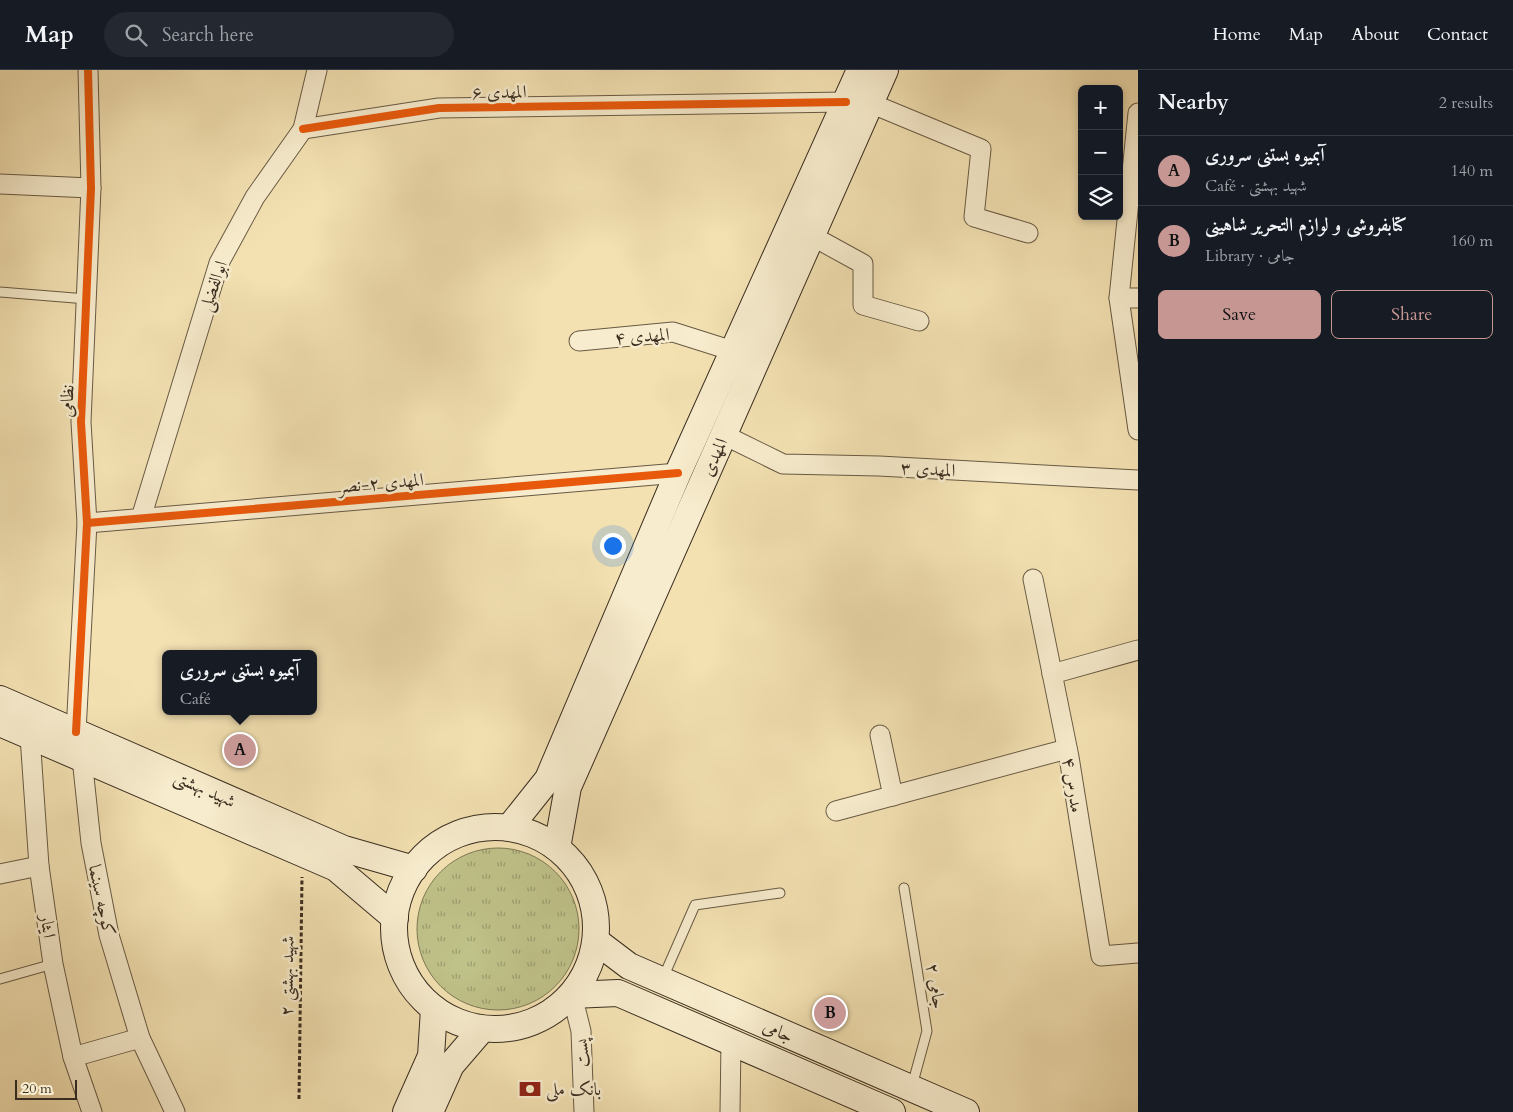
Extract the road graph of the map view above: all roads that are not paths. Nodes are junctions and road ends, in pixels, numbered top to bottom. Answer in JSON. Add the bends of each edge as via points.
{"nodes":[{"id":1,"x":88,"y":70,"type":"edge"},
{"id":2,"x":317,"y":70,"type":"edge"},
{"id":3,"x":860,"y":70,"type":"edge"},
{"id":4,"x":885,"y":70,"type":"edge"},
{"id":5,"x":858,"y":102,"type":"junction"},
{"id":6,"x":1138,"y":113,"type":"edge"},
{"id":7,"x":303,"y":129,"type":"junction"},
{"id":8,"x":0,"y":184,"type":"edge"},
{"id":9,"x":91,"y":188,"type":"junction"},
{"id":10,"x":1132,"y":231,"type":"edge"},
{"id":11,"x":1028,"y":233,"type":"dead end"},
{"id":12,"x":812,"y":236,"type":"junction"},
{"id":13,"x":0,"y":292,"type":"edge"},
{"id":14,"x":1119,"y":298,"type":"junction"},
{"id":15,"x":1138,"y":298,"type":"edge"},
{"id":16,"x":87,"y":299,"type":"junction"},
{"id":17,"x":919,"y":321,"type":"dead end"},
{"id":18,"x":579,"y":341,"type":"dead end"},
{"id":19,"x":733,"y":351,"type":"junction"},
{"id":20,"x":1133,"y":363,"type":"edge"},
{"id":21,"x":1138,"y":430,"type":"edge"},
{"id":22,"x":724,"y":435,"type":"junction"},
{"id":23,"x":678,"y":473,"type":"junction"},
{"id":24,"x":1138,"y":480,"type":"edge"},
{"id":25,"x":141,"y":518,"type":"junction"},
{"id":26,"x":87,"y":523,"type":"junction"},
{"id":27,"x":1034,"y":579,"type":"dead end"},
{"id":28,"x":1138,"y":650,"type":"edge"},
{"id":29,"x":1052,"y":674,"type":"junction"},
{"id":30,"x":0,"y":699,"type":"edge"},
{"id":31,"x":0,"y":723,"type":"edge"},
{"id":32,"x":76,"y":732,"type":"junction"},
{"id":33,"x":880,"y":735,"type":"dead end"},
{"id":34,"x":30,"y":736,"type":"junction"},
{"id":35,"x":1067,"y":749,"type":"junction"},
{"id":36,"x":82,"y":758,"type":"junction"},
{"id":37,"x":893,"y":796,"type":"junction"},
{"id":38,"x":836,"y":812,"type":"dead end"},
{"id":39,"x":509,"y":828,"type":"junction"},
{"id":40,"x":557,"y":848,"type":"junction"},
{"id":41,"x":39,"y":866,"type":"junction"},
{"id":42,"x":414,"y":869,"type":"junction"},
{"id":43,"x":0,"y":874,"type":"edge"},
{"id":44,"x":904,"y":888,"type":"dead end"},
{"id":45,"x":780,"y":893,"type":"dead end"},
{"id":46,"x":395,"y":918,"type":"junction"},
{"id":47,"x":596,"y":941,"type":"junction"},
{"id":48,"x":1138,"y":953,"type":"edge"},
{"id":49,"x":53,"y":964,"type":"junction"},
{"id":50,"x":0,"y":979,"type":"edge"},
{"id":51,"x":662,"y":980,"type":"junction"},
{"id":52,"x":572,"y":994,"type":"junction"},
{"id":53,"x":434,"y":1009,"type":"junction"},
{"id":54,"x":482,"y":1029,"type":"junction"},
{"id":55,"x":140,"y":1038,"type":"junction"},
{"id":56,"x":731,"y":1042,"type":"junction"},
{"id":57,"x":73,"y":1056,"type":"junction"},
{"id":58,"x":912,"y":1088,"type":"junction"},
{"id":59,"x":92,"y":1112,"type":"edge"},
{"id":60,"x":174,"y":1112,"type":"edge"},
{"id":61,"x":406,"y":1112,"type":"edge"},
{"id":62,"x":430,"y":1112,"type":"edge"},
{"id":63,"x":584,"y":1112,"type":"edge"},
{"id":64,"x":730,"y":1112,"type":"edge"},
{"id":65,"x":892,"y":1112,"type":"edge"},
{"id":66,"x":966,"y":1112,"type":"edge"}],
"edges":[{"from":1,"to":9,"type":"street","name":"نظامی"},
{"from":2,"to":7,"type":"street","name":"ابوالفضلی"},
{"from":3,"to":5,"type":"main road","name":"المهدی"},
{"from":4,"to":5,"type":"main road","name":"المهدی"},
{"from":5,"to":7,"type":"street","name":"المهدی ۶","via":[[439,108]]},
{"from":5,"to":11,"type":"street","via":[[982,149],[974,217]]},
{"from":5,"to":12,"type":"main road","name":"المهدی"},
{"from":5,"to":19,"type":"main road","name":"المهدی"},
{"from":6,"to":10,"type":"street"},
{"from":7,"to":25,"type":"street","name":"ابوالفضلی","via":[[255,197],[219,263]]},
{"from":8,"to":9,"type":"street"},
{"from":9,"to":16,"type":"street","name":"نظامی"},
{"from":10,"to":14,"type":"street"},
{"from":12,"to":17,"type":"street","via":[[863,264],[863,305]]},
{"from":12,"to":22,"type":"main road","name":"المهدی"},
{"from":13,"to":16,"type":"lane"},
{"from":14,"to":15,"type":"street"},
{"from":14,"to":20,"type":"street"},
{"from":16,"to":26,"type":"street","name":"نظامی","via":[[81,422]]},
{"from":18,"to":19,"type":"street","name":"المهدی ۴","via":[[673,332]]},
{"from":19,"to":23,"type":"main road","name":"المهدی"},
{"from":20,"to":21,"type":"street"},
{"from":22,"to":24,"type":"street","name":"المهدی ۳","via":[[783,464]]},
{"from":22,"to":40,"type":"main road","name":"المهدی","via":[[568,788]]},
{"from":23,"to":25,"type":"street","name":"المهدی ۲-نصر"},
{"from":23,"to":39,"type":"main road","name":"المهدی","via":[[548,779]]},
{"from":25,"to":26,"type":"street","name":"المهدی ۲-نصر"},
{"from":26,"to":32,"type":"street","name":"نظامی"},
{"from":27,"to":29,"type":"street","name":"مدرس ۴"},
{"from":28,"to":29,"type":"street"},
{"from":29,"to":35,"type":"street","name":"مدرس ۴"},
{"from":30,"to":32,"type":"main road","name":"شهید بهشتی"},
{"from":31,"to":34,"type":"main road","name":"شهید بهشتی"},
{"from":32,"to":42,"type":"main road","name":"شهید بهشتی","via":[[344,850]]},
{"from":33,"to":37,"type":"street"},
{"from":34,"to":36,"type":"main road","name":"شهید بهشتی"},
{"from":34,"to":41,"type":"street","name":"ایثار"},
{"from":35,"to":37,"type":"street"},
{"from":35,"to":48,"type":"street","name":"مدرس ۴","via":[[1101,956]]},
{"from":36,"to":46,"type":"main road","name":"شهید بهشتی","via":[[336,868]]},
{"from":36,"to":55,"type":"street","name":"کوچه سینما","via":[[91,843],[109,935]]},
{"from":37,"to":38,"type":"street"},
{"from":39,"to":40,"type":"main road","via":[[534,834]]},
{"from":39,"to":42,"type":"main road","via":[[482,828],[455,835],[432,849]]},
{"from":40,"to":47,"type":"main road","via":[[576,866],[589,889],[596,915]]},
{"from":41,"to":43,"type":"street"},
{"from":41,"to":49,"type":"street","name":"ایثار"},
{"from":42,"to":46,"type":"main road","via":[[401,892]]},
{"from":44,"to":58,"type":"lane","name":"جامی ۲","via":[[927,1031]]},
{"from":45,"to":51,"type":"lane","via":[[695,905]]},
{"from":46,"to":53,"type":"main road","via":[[395,944],[403,969],[415,991]]},
{"from":47,"to":51,"type":"main road","name":"جامی","via":[[629,966]]},
{"from":47,"to":52,"type":"main road","via":[[588,970]]},
{"from":49,"to":50,"type":"lane"},
{"from":49,"to":57,"type":"street","name":"ایثار"},
{"from":51,"to":58,"type":"main road","name":"جامی"},
{"from":52,"to":54,"type":"main road","via":[[554,1011],[531,1023],[507,1029]]},
{"from":52,"to":56,"type":"main road","name":"جامی","via":[[618,993]]},
{"from":52,"to":63,"type":"street","name":"پست","via":[[581,1031]]},
{"from":53,"to":54,"type":"main road","via":[[457,1022]]},
{"from":53,"to":61,"type":"main road","via":[[431,1056]]},
{"from":54,"to":62,"type":"main road","via":[[451,1064]]},
{"from":55,"to":57,"type":"street"},
{"from":55,"to":60,"type":"street","name":"کوچه سینما"},
{"from":56,"to":64,"type":"street"},
{"from":56,"to":65,"type":"main road","name":"جامی"},
{"from":57,"to":59,"type":"street","name":"ایثار"},
{"from":58,"to":66,"type":"main road","name":"جامی"}]}
